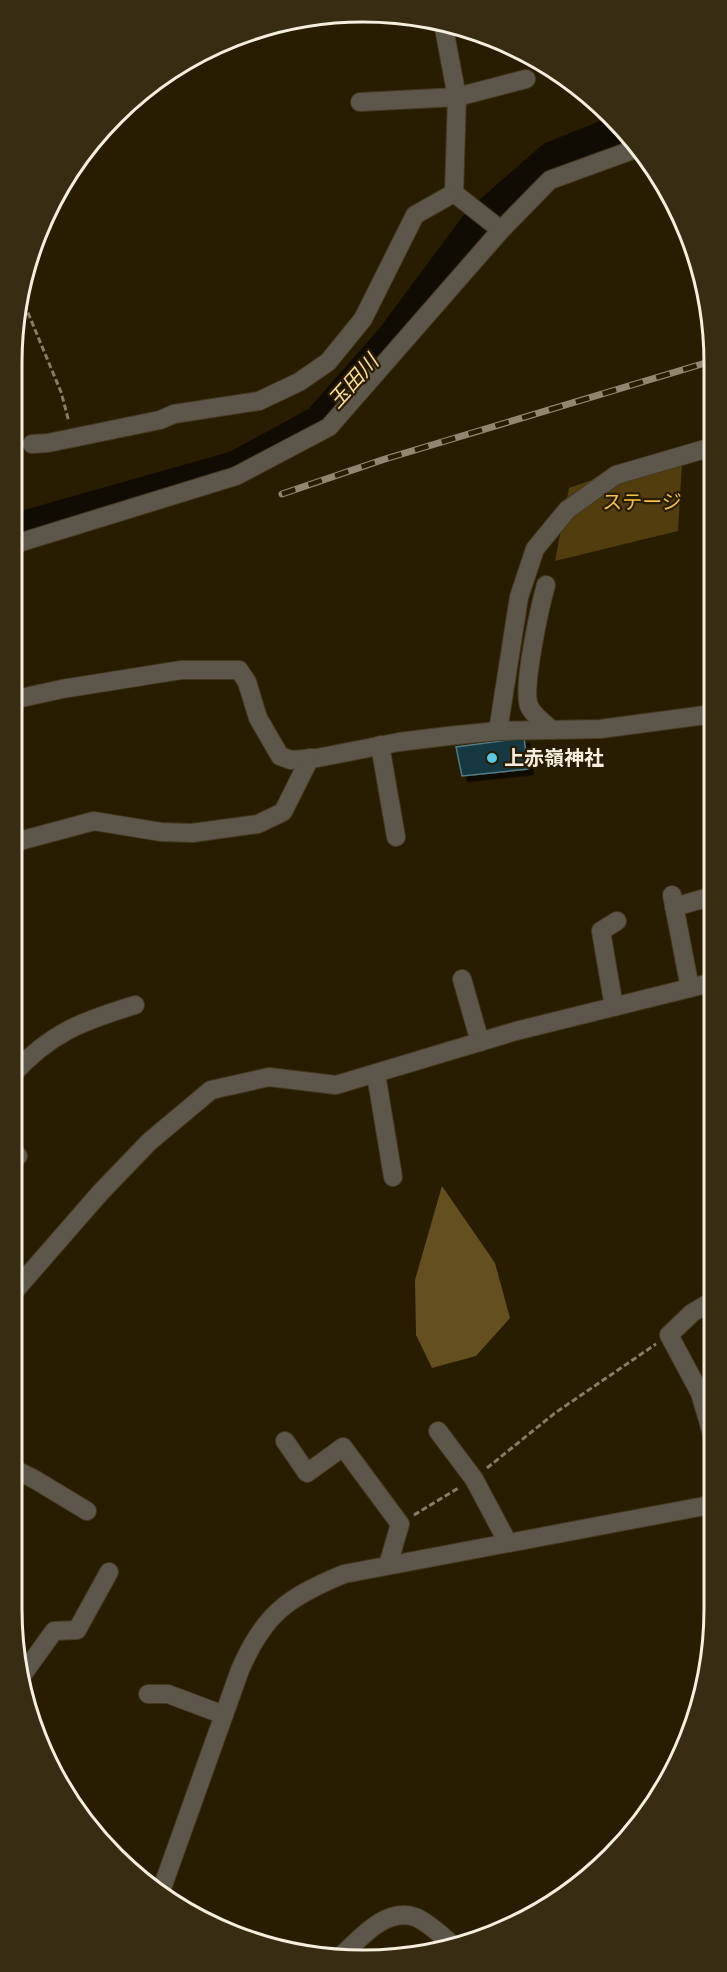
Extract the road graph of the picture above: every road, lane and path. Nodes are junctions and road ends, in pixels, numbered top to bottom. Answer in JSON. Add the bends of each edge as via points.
{"nodes":[{"id":1,"x":445,"y":32,"type":"edge"},
{"id":2,"x":526,"y":79,"type":"dead end"},
{"id":3,"x":457,"y":97,"type":"junction"},
{"id":4,"x":360,"y":102,"type":"dead end"},
{"id":5,"x":630,"y":151,"type":"edge"},
{"id":6,"x":456,"y":195,"type":"junction"},
{"id":7,"x":498,"y":227,"type":"junction"},
{"id":8,"x":27,"y":310,"type":"edge"},
{"id":9,"x":73,"y":438,"type":"junction"},
{"id":10,"x":32,"y":444,"type":"dead end"},
{"id":11,"x":704,"y":449,"type":"edge"},
{"id":12,"x":23,"y":543,"type":"edge"},
{"id":13,"x":546,"y":585,"type":"dead end"},
{"id":14,"x":23,"y":698,"type":"edge"},
{"id":15,"x":704,"y":715,"type":"edge"},
{"id":16,"x":552,"y":730,"type":"junction"},
{"id":17,"x":498,"y":732,"type":"junction"},
{"id":18,"x":380,"y":745,"type":"junction"},
{"id":19,"x":310,"y":758,"type":"junction"},
{"id":20,"x":396,"y":837,"type":"dead end"},
{"id":21,"x":23,"y":840,"type":"edge"},
{"id":22,"x":704,"y":898,"type":"edge"},
{"id":23,"x":617,"y":921,"type":"dead end"},
{"id":24,"x":462,"y":979,"type":"dead end"},
{"id":25,"x":704,"y":984,"type":"edge"},
{"id":26,"x":690,"y":988,"type":"junction"},
{"id":27,"x":135,"y":1005,"type":"dead end"},
{"id":28,"x":614,"y":1006,"type":"junction"},
{"id":29,"x":480,"y":1042,"type":"junction"},
{"id":30,"x":23,"y":1063,"type":"edge"},
{"id":31,"x":376,"y":1074,"type":"junction"},
{"id":32,"x":393,"y":1177,"type":"dead end"},
{"id":33,"x":23,"y":1281,"type":"edge"},
{"id":34,"x":704,"y":1306,"type":"edge"},
{"id":35,"x":669,"y":1335,"type":"junction"},
{"id":36,"x":704,"y":1407,"type":"edge"},
{"id":37,"x":438,"y":1431,"type":"dead end"},
{"id":38,"x":285,"y":1441,"type":"dead end"},
{"id":39,"x":23,"y":1474,"type":"edge"},
{"id":40,"x":474,"y":1479,"type":"junction"},
{"id":41,"x":704,"y":1506,"type":"edge"},
{"id":42,"x":87,"y":1511,"type":"dead end"},
{"id":43,"x":400,"y":1524,"type":"junction"},
{"id":44,"x":508,"y":1543,"type":"junction"},
{"id":45,"x":388,"y":1565,"type":"junction"},
{"id":46,"x":109,"y":1572,"type":"dead end"},
{"id":47,"x":28,"y":1668,"type":"edge"},
{"id":48,"x":148,"y":1694,"type":"dead end"},
{"id":49,"x":224,"y":1715,"type":"junction"},
{"id":50,"x":163,"y":1884,"type":"edge"},
{"id":51,"x":446,"y":1939,"type":"edge"},
{"id":52,"x":348,"y":1949,"type":"edge"}],
"edges":[{"from":1,"to":3,"type":"street"},
{"from":2,"to":3,"type":"street"},
{"from":3,"to":4,"type":"street"},
{"from":3,"to":6,"type":"street"},
{"from":5,"to":7,"type":"street","via":[[550,180]]},
{"from":6,"to":7,"type":"street"},
{"from":6,"to":9,"type":"street","via":[[415,215],[363,320],[327,362],[299,382],[259,401],[174,414]]},
{"from":7,"to":12,"type":"street","via":[[329,427],[236,476]]},
{"from":8,"to":9,"type":"path","via":[[61,392]]},
{"from":9,"to":10,"type":"street"},
{"from":11,"to":17,"type":"street","via":[[616,475],[567,510],[535,549],[519,597]]},
{"from":13,"to":16,"type":"street","via":[[537,614],[527,694],[530,707]]},
{"from":14,"to":19,"type":"street","via":[[181,670],[239,670],[247,681],[258,718],[280,756],[291,760]]},
{"from":15,"to":16,"type":"street","via":[[600,729]]},
{"from":16,"to":17,"type":"street"},
{"from":17,"to":18,"type":"street"},
{"from":18,"to":19,"type":"street"},
{"from":18,"to":20,"type":"street"},
{"from":19,"to":21,"type":"street","via":[[283,812],[258,824],[192,833],[94,821]]},
{"from":22,"to":26,"type":"street","via":[[673,901]]},
{"from":23,"to":28,"type":"street","via":[[601,932]]},
{"from":24,"to":29,"type":"street"},
{"from":25,"to":26,"type":"street"},
{"from":26,"to":28,"type":"street"},
{"from":27,"to":30,"type":"street","via":[[69,1028]]},
{"from":28,"to":29,"type":"street"},
{"from":29,"to":31,"type":"street"},
{"from":31,"to":32,"type":"street"},
{"from":31,"to":33,"type":"street","via":[[336,1085],[269,1077],[211,1090],[149,1142]]},
{"from":34,"to":35,"type":"street"},
{"from":35,"to":36,"type":"street"},
{"from":35,"to":40,"type":"path","via":[[555,1413]]},
{"from":37,"to":40,"type":"street"},
{"from":38,"to":43,"type":"street","via":[[307,1473],[343,1448]]},
{"from":39,"to":42,"type":"street"},
{"from":40,"to":43,"type":"path"},
{"from":40,"to":44,"type":"street"},
{"from":41,"to":44,"type":"street"},
{"from":43,"to":45,"type":"street"},
{"from":44,"to":45,"type":"street"},
{"from":45,"to":49,"type":"street","via":[[344,1574],[316,1585],[270,1617],[252,1644]]},
{"from":46,"to":47,"type":"street","via":[[77,1630],[54,1631]]},
{"from":48,"to":49,"type":"street","via":[[168,1694]]},
{"from":49,"to":50,"type":"street"},
{"from":51,"to":52,"type":"street","via":[[416,1917],[400,1915],[384,1920]]}]}
